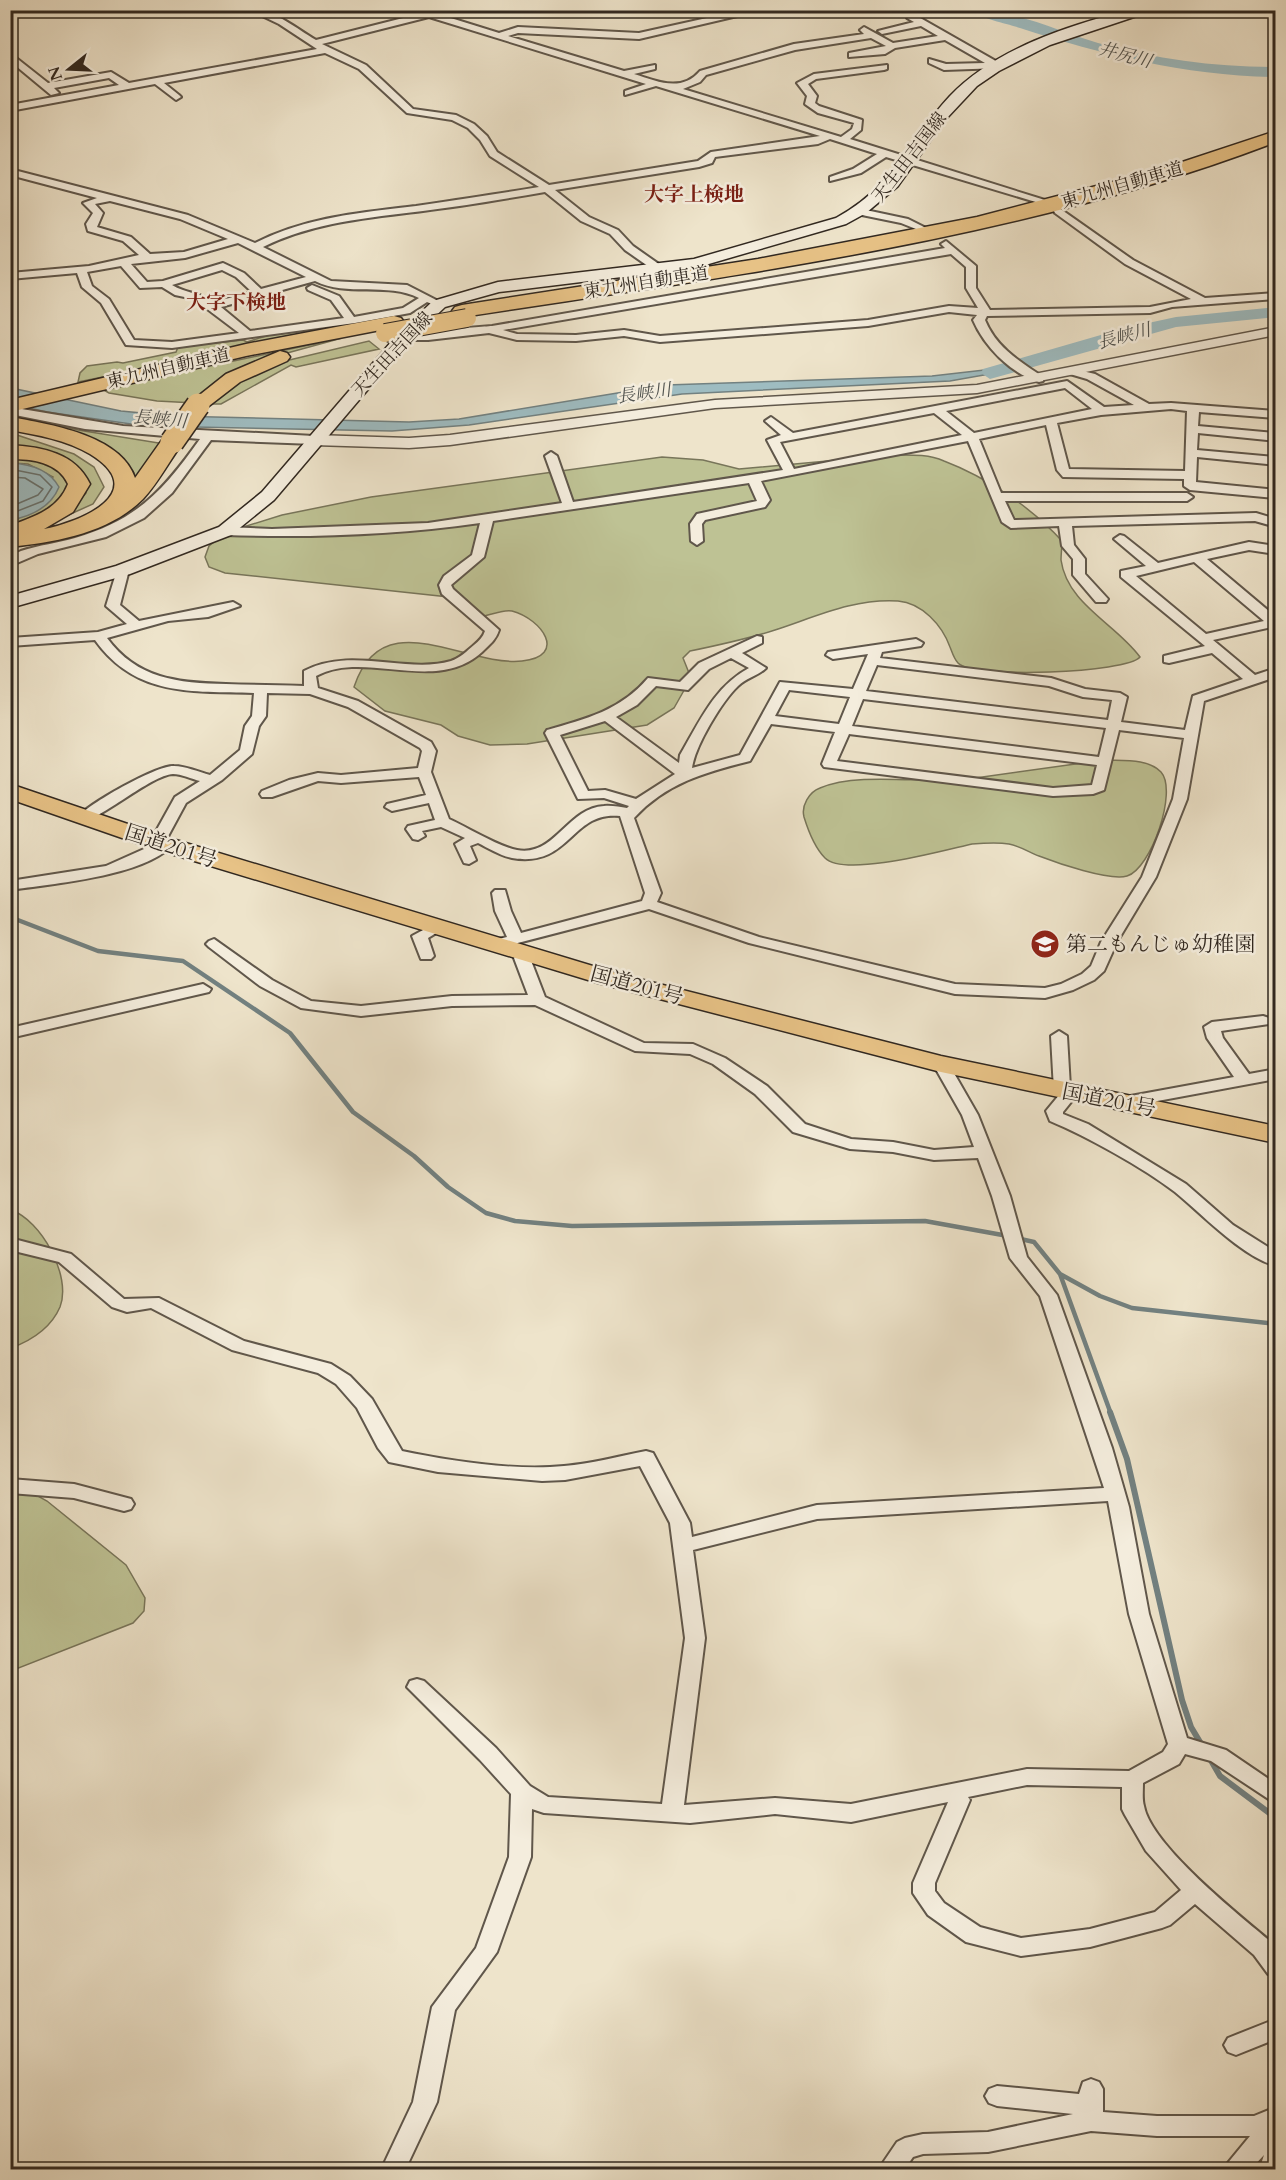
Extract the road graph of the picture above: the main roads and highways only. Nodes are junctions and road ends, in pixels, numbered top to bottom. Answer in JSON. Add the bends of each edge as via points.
{"nodes":[{"id":1,"x":1149,"y":10,"type":"edge"},
{"id":2,"x":1275,"y":136,"type":"edge"},
{"id":3,"x":394,"y":331,"type":"junction"},
{"id":4,"x":10,"y":408,"type":"edge"},
{"id":5,"x":10,"y":423,"type":"edge"},
{"id":6,"x":10,"y":429,"type":"edge"},
{"id":7,"x":10,"y":452,"type":"edge"},
{"id":8,"x":96,"y":520,"type":"junction"},
{"id":9,"x":10,"y":532,"type":"edge"},
{"id":10,"x":10,"y":540,"type":"edge"},
{"id":11,"x":10,"y":603,"type":"edge"},
{"id":12,"x":10,"y":791,"type":"edge"},
{"id":13,"x":1275,"y":1135,"type":"edge"}],
"edges":[{"from":1,"to":3,"type":"main road","name":"天生田吉国線","via":[[1115,18],[998,66],[955,99],[883,195],[861,212],[734,253],[659,269],[498,287],[433,301]]},
{"from":2,"to":3,"type":"highway","name":"東九州自動車道","bridge":true,"via":[[1061,203],[949,229],[464,314]]},
{"from":3,"to":4,"type":"highway","name":"東九州自動車道","via":[[256,348]]},
{"from":3,"to":8,"type":"highway","bridge":true,"via":[[266,362],[220,386],[198,405],[136,493]]},
{"from":3,"to":11,"type":"main road","name":"天生田吉国線","via":[[340,409],[268,496],[225,531],[123,570]]},
{"from":5,"to":8,"type":"highway","via":[[89,446],[120,469],[124,494]]},
{"from":6,"to":9,"type":"highway","via":[[76,449],[97,462],[111,480],[106,498],[77,518],[46,528]]},
{"from":7,"to":9,"type":"highway","via":[[55,460],[76,475],[79,484],[73,499],[56,515]]},
{"from":8,"to":10,"type":"highway","via":[[65,531]]},
{"from":12,"to":13,"type":"highway","name":"国道201号","via":[[161,843],[438,927],[780,1024],[941,1064]]}]}
